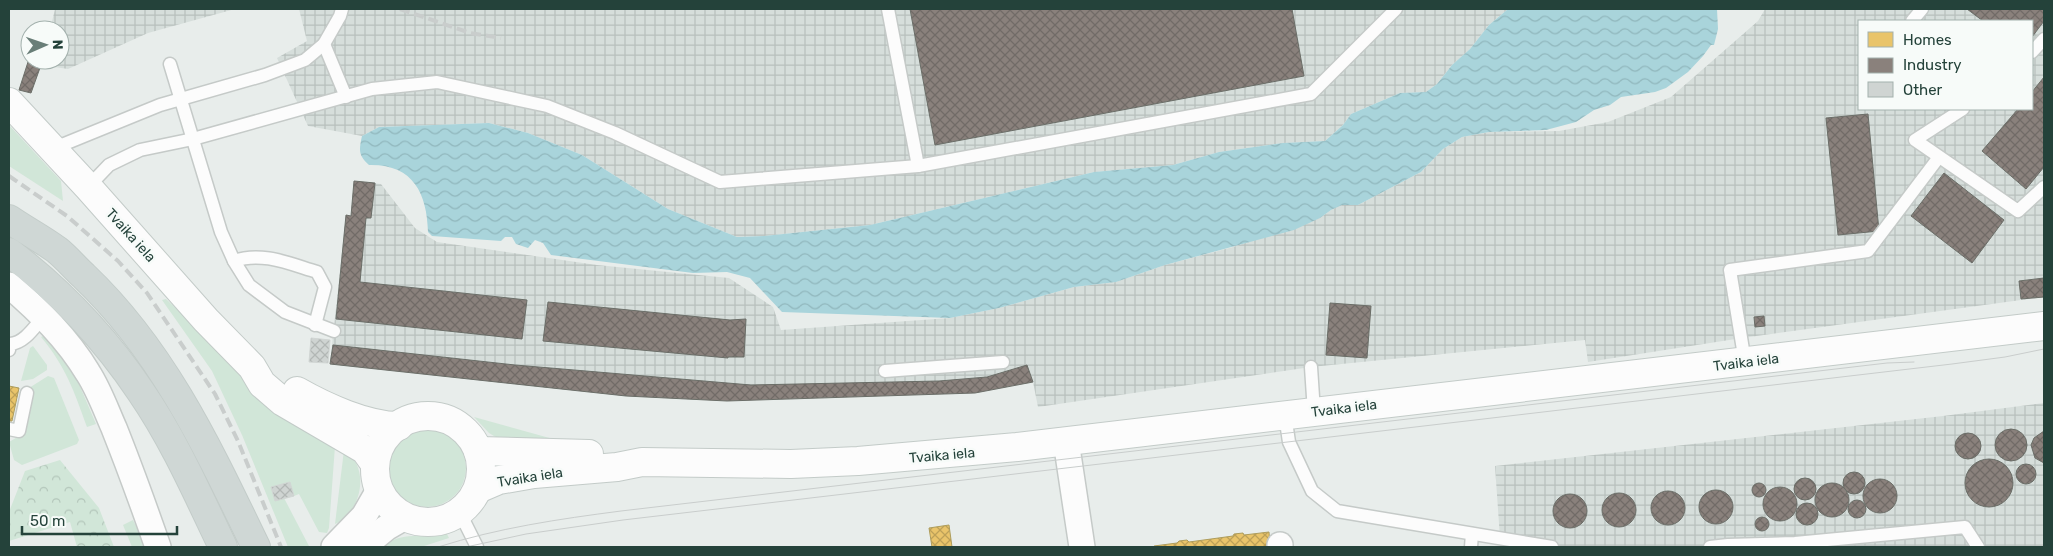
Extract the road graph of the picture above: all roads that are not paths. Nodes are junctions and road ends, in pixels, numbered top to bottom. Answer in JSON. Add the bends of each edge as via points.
{"nodes":[{"id":1,"x":342,"y":9,"type":"edge"},
{"id":2,"x":888,"y":9,"type":"edge"},
{"id":3,"x":1396,"y":9,"type":"edge"},
{"id":4,"x":1922,"y":9,"type":"edge"},
{"id":5,"x":1913,"y":20,"type":"edge"},
{"id":6,"x":2044,"y":39,"type":"edge"},
{"id":7,"x":324,"y":44,"type":"junction"},
{"id":8,"x":2033,"y":51,"type":"edge"},
{"id":9,"x":170,"y":64,"type":"dead end"},
{"id":10,"x":346,"y":97,"type":"junction"},
{"id":11,"x":180,"y":100,"type":"junction"},
{"id":12,"x":9,"y":102,"type":"edge"},
{"id":13,"x":1961,"y":110,"type":"edge"},
{"id":14,"x":193,"y":139,"type":"junction"},
{"id":15,"x":52,"y":149,"type":"junction"},
{"id":16,"x":1938,"y":157,"type":"junction"},
{"id":17,"x":918,"y":166,"type":"junction"},
{"id":18,"x":88,"y":187,"type":"junction"},
{"id":19,"x":2044,"y":187,"type":"edge"},
{"id":20,"x":9,"y":220,"type":"edge"},
{"id":21,"x":9,"y":252,"type":"edge"},
{"id":22,"x":234,"y":261,"type":"junction"},
{"id":23,"x":9,"y":285,"type":"edge"},
{"id":24,"x":44,"y":316,"type":"junction"},
{"id":25,"x":315,"y":325,"type":"junction"},
{"id":26,"x":2044,"y":326,"type":"edge"},
{"id":27,"x":334,"y":330,"type":"dead end"},
{"id":28,"x":9,"y":350,"type":"edge"},
{"id":29,"x":1003,"y":362,"type":"dead end"},
{"id":30,"x":1745,"y":362,"type":"junction"},
{"id":31,"x":252,"y":367,"type":"junction"},
{"id":32,"x":1311,"y":367,"type":"dead end"},
{"id":33,"x":885,"y":371,"type":"dead end"},
{"id":34,"x":27,"y":393,"type":"dead end"},
{"id":35,"x":1314,"y":412,"type":"junction"},
{"id":36,"x":1284,"y":415,"type":"junction"},
{"id":37,"x":398,"y":426,"type":"junction"},
{"id":38,"x":9,"y":429,"type":"edge"},
{"id":39,"x":1066,"y":441,"type":"junction"},
{"id":40,"x":478,"y":450,"type":"junction"},
{"id":41,"x":642,"y":462,"type":"junction"},
{"id":42,"x":377,"y":477,"type":"junction"},
{"id":43,"x":478,"y":489,"type":"junction"},
{"id":44,"x":458,"y":514,"type":"junction"},
{"id":45,"x":405,"y":517,"type":"junction"},
{"id":46,"x":1472,"y":534,"type":"junction"},
{"id":47,"x":158,"y":547,"type":"edge"},
{"id":48,"x":223,"y":547,"type":"edge"},
{"id":49,"x":256,"y":547,"type":"edge"},
{"id":50,"x":334,"y":547,"type":"edge"},
{"id":51,"x":363,"y":547,"type":"edge"},
{"id":52,"x":477,"y":547,"type":"edge"},
{"id":53,"x":1082,"y":547,"type":"edge"},
{"id":54,"x":1471,"y":547,"type":"edge"},
{"id":55,"x":1552,"y":547,"type":"edge"},
{"id":56,"x":1710,"y":547,"type":"edge"},
{"id":57,"x":1978,"y":547,"type":"edge"}],
"edges":[{"from":1,"to":7,"type":"lane"},
{"from":2,"to":17,"type":"lane"},
{"from":3,"to":17,"type":"lane","via":[[1311,94]]},
{"from":4,"to":5,"type":"lane"},
{"from":6,"to":8,"type":"lane"},
{"from":7,"to":10,"type":"lane"},
{"from":7,"to":11,"type":"lane","via":[[305,60],[273,73]]},
{"from":9,"to":11,"type":"lane"},
{"from":10,"to":14,"type":"lane"},
{"from":10,"to":17,"type":"lane","via":[[372,89],[437,82],[480,90],[547,106],[615,133],[720,182]]},
{"from":11,"to":14,"type":"lane"},
{"from":11,"to":15,"type":"lane"},
{"from":12,"to":15,"type":"street","name":"Tvaika iela"},
{"from":13,"to":16,"type":"lane","via":[[1915,140]]},
{"from":14,"to":18,"type":"lane","via":[[140,150],[120,158]]},
{"from":14,"to":22,"type":"lane","via":[[221,232]]},
{"from":15,"to":18,"type":"street","name":"Tvaika iela"},
{"from":16,"to":19,"type":"lane","via":[[2018,211]]},
{"from":16,"to":30,"type":"lane","via":[[1868,252],[1730,270]]},
{"from":18,"to":31,"type":"street","name":"Tvaika iela"},
{"from":20,"to":49,"type":"main road","via":[[57,251],[133,329],[183,402]]},
{"from":21,"to":48,"type":"main road","via":[[38,274],[77,312],[142,393]]},
{"from":22,"to":25,"type":"lane","via":[[249,285],[264,297],[285,312]]},
{"from":22,"to":25,"type":"lane","via":[[247,256],[277,260],[317,272],[325,287]]},
{"from":23,"to":24,"type":"street"},
{"from":24,"to":28,"type":"lane","via":[[17,344],[10,344]]},
{"from":24,"to":47,"type":"street","via":[[74,351],[100,395]]},
{"from":25,"to":27,"type":"lane"},
{"from":26,"to":30,"type":"street","name":"Tvaika iela"},
{"from":29,"to":33,"type":"lane"},
{"from":30,"to":35,"type":"street","name":"Tvaika iela"},
{"from":31,"to":37,"type":"street","name":"Tvaika iela","via":[[331,407],[375,424]]},
{"from":31,"to":42,"type":"street","name":"Tvaika iela","via":[[262,384],[283,402],[365,450]]},
{"from":32,"to":35,"type":"lane"},
{"from":34,"to":38,"type":"lane","via":[[18,431]]},
{"from":35,"to":36,"type":"street","name":"Tvaika iela"},
{"from":36,"to":39,"type":"street","name":"Tvaika iela"},
{"from":36,"to":46,"type":"lane","via":[[1289,442],[1312,491],[1337,511]]},
{"from":37,"to":40,"type":"street","name":"Tvaika iela","via":[[419,416],[436,416],[452,421],[466,431]]},
{"from":37,"to":42,"type":"street","name":"Tvaika iela","via":[[380,447]]},
{"from":39,"to":41,"type":"street","name":"Tvaika iela","via":[[858,462]]},
{"from":39,"to":53,"type":"street"},
{"from":40,"to":41,"type":"street","name":"Tvaika iela","via":[[621,456]]},
{"from":40,"to":43,"type":"street","name":"Tvaika iela","via":[[482,475]]},
{"from":41,"to":43,"type":"street","name":"Tvaika iela","via":[[499,480]]},
{"from":42,"to":45,"type":"street","name":"Tvaika iela","via":[[393,509]]},
{"from":42,"to":50,"type":"street","via":[[364,516]]},
{"from":43,"to":44,"type":"street","name":"Tvaika iela"},
{"from":44,"to":45,"type":"street","via":[[438,522],[420,522]]},
{"from":44,"to":52,"type":"lane"},
{"from":45,"to":51,"type":"street"},
{"from":46,"to":54,"type":"lane"},
{"from":46,"to":55,"type":"lane"},
{"from":56,"to":57,"type":"lane","via":[[1795,543],[1965,527]]}]}
